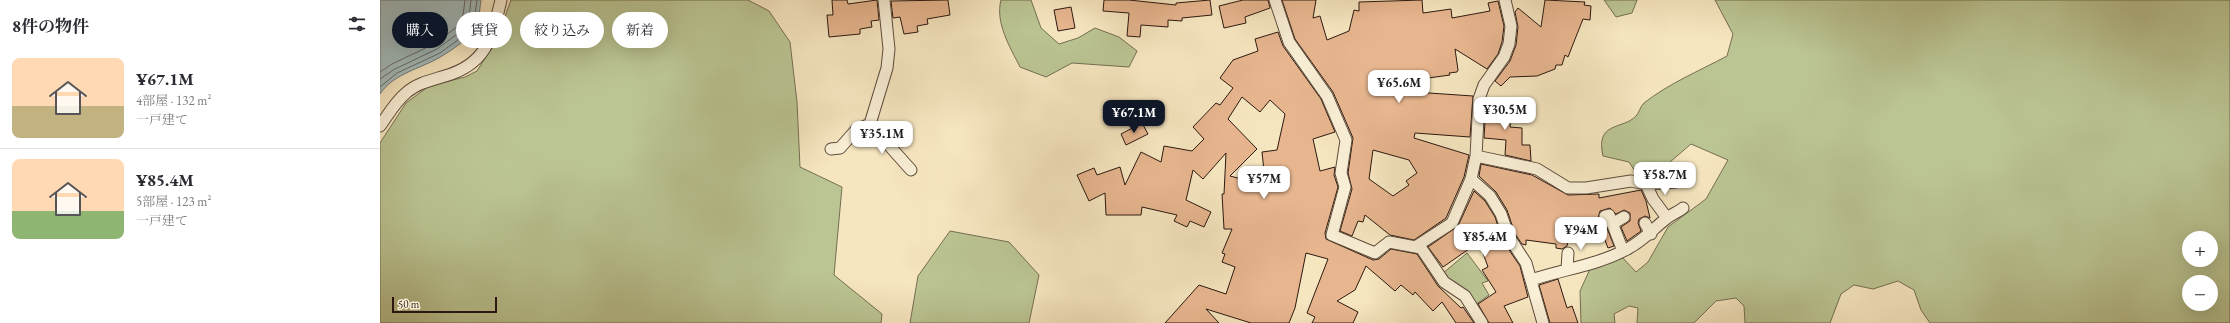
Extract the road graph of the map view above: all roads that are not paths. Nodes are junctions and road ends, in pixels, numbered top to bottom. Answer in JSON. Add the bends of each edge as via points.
{"nodes":[{"id":1,"x":501,"y":0,"type":"edge"},
{"id":2,"x":884,"y":0,"type":"edge"},
{"id":3,"x":1275,"y":0,"type":"edge"},
{"id":4,"x":1505,"y":0,"type":"edge"},
{"id":5,"x":870,"y":124,"type":"junction"},
{"id":6,"x":380,"y":126,"type":"edge"},
{"id":7,"x":831,"y":149,"type":"dead end"},
{"id":8,"x":1476,"y":156,"type":"junction"},
{"id":9,"x":911,"y":170,"type":"dead end"},
{"id":10,"x":1471,"y":179,"type":"junction"},
{"id":11,"x":1676,"y":182,"type":"dead end"},
{"id":12,"x":1646,"y":184,"type":"junction"},
{"id":13,"x":1683,"y":208,"type":"dead end"},
{"id":14,"x":1624,"y":218,"type":"dead end"},
{"id":15,"x":1667,"y":218,"type":"junction"},
{"id":16,"x":1644,"y":223,"type":"dead end"},
{"id":17,"x":1651,"y":234,"type":"junction"},
{"id":18,"x":1415,"y":247,"type":"junction"},
{"id":19,"x":1623,"y":251,"type":"junction"},
{"id":20,"x":1568,"y":253,"type":"dead end"},
{"id":21,"x":1599,"y":254,"type":"dead end"},
{"id":22,"x":1586,"y":266,"type":"junction"},
{"id":23,"x":1567,"y":269,"type":"junction"},
{"id":24,"x":1531,"y":280,"type":"junction"},
{"id":25,"x":1482,"y":323,"type":"edge"},
{"id":26,"x":1543,"y":323,"type":"edge"}],
"edges":[{"from":1,"to":6,"type":"street","via":[[493,32],[483,53],[471,65],[418,85],[407,92]]},
{"from":2,"to":5,"type":"street","via":[[889,49],[888,68]]},
{"from":3,"to":18,"type":"street","via":[[1289,42],[1327,96],[1346,140],[1341,173],[1345,186],[1332,235],[1375,253],[1389,242]]},
{"from":4,"to":8,"type":"street","via":[[1511,26],[1509,44],[1484,85],[1479,99]]},
{"from":5,"to":7,"type":"street","via":[[856,130],[840,148]]},
{"from":5,"to":9,"type":"street"},
{"from":8,"to":10,"type":"street"},
{"from":8,"to":12,"type":"street","via":[[1538,169],[1568,188],[1631,181]]},
{"from":10,"to":18,"type":"street","via":[[1452,223]]},
{"from":10,"to":24,"type":"street","via":[[1490,196],[1501,214],[1508,237],[1526,263]]},
{"from":11,"to":12,"type":"street"},
{"from":12,"to":15,"type":"street","via":[[1652,199]]},
{"from":13,"to":15,"type":"street"},
{"from":14,"to":19,"type":"street","via":[[1608,220]]},
{"from":15,"to":17,"type":"street"},
{"from":16,"to":17,"type":"street"},
{"from":17,"to":19,"type":"street"},
{"from":18,"to":25,"type":"street","via":[[1421,248],[1444,282],[1465,296]]},
{"from":19,"to":22,"type":"street"},
{"from":20,"to":23,"type":"street"},
{"from":21,"to":22,"type":"street","via":[[1587,261]]},
{"from":22,"to":23,"type":"street"},
{"from":23,"to":24,"type":"street"},
{"from":24,"to":26,"type":"street"}]}
